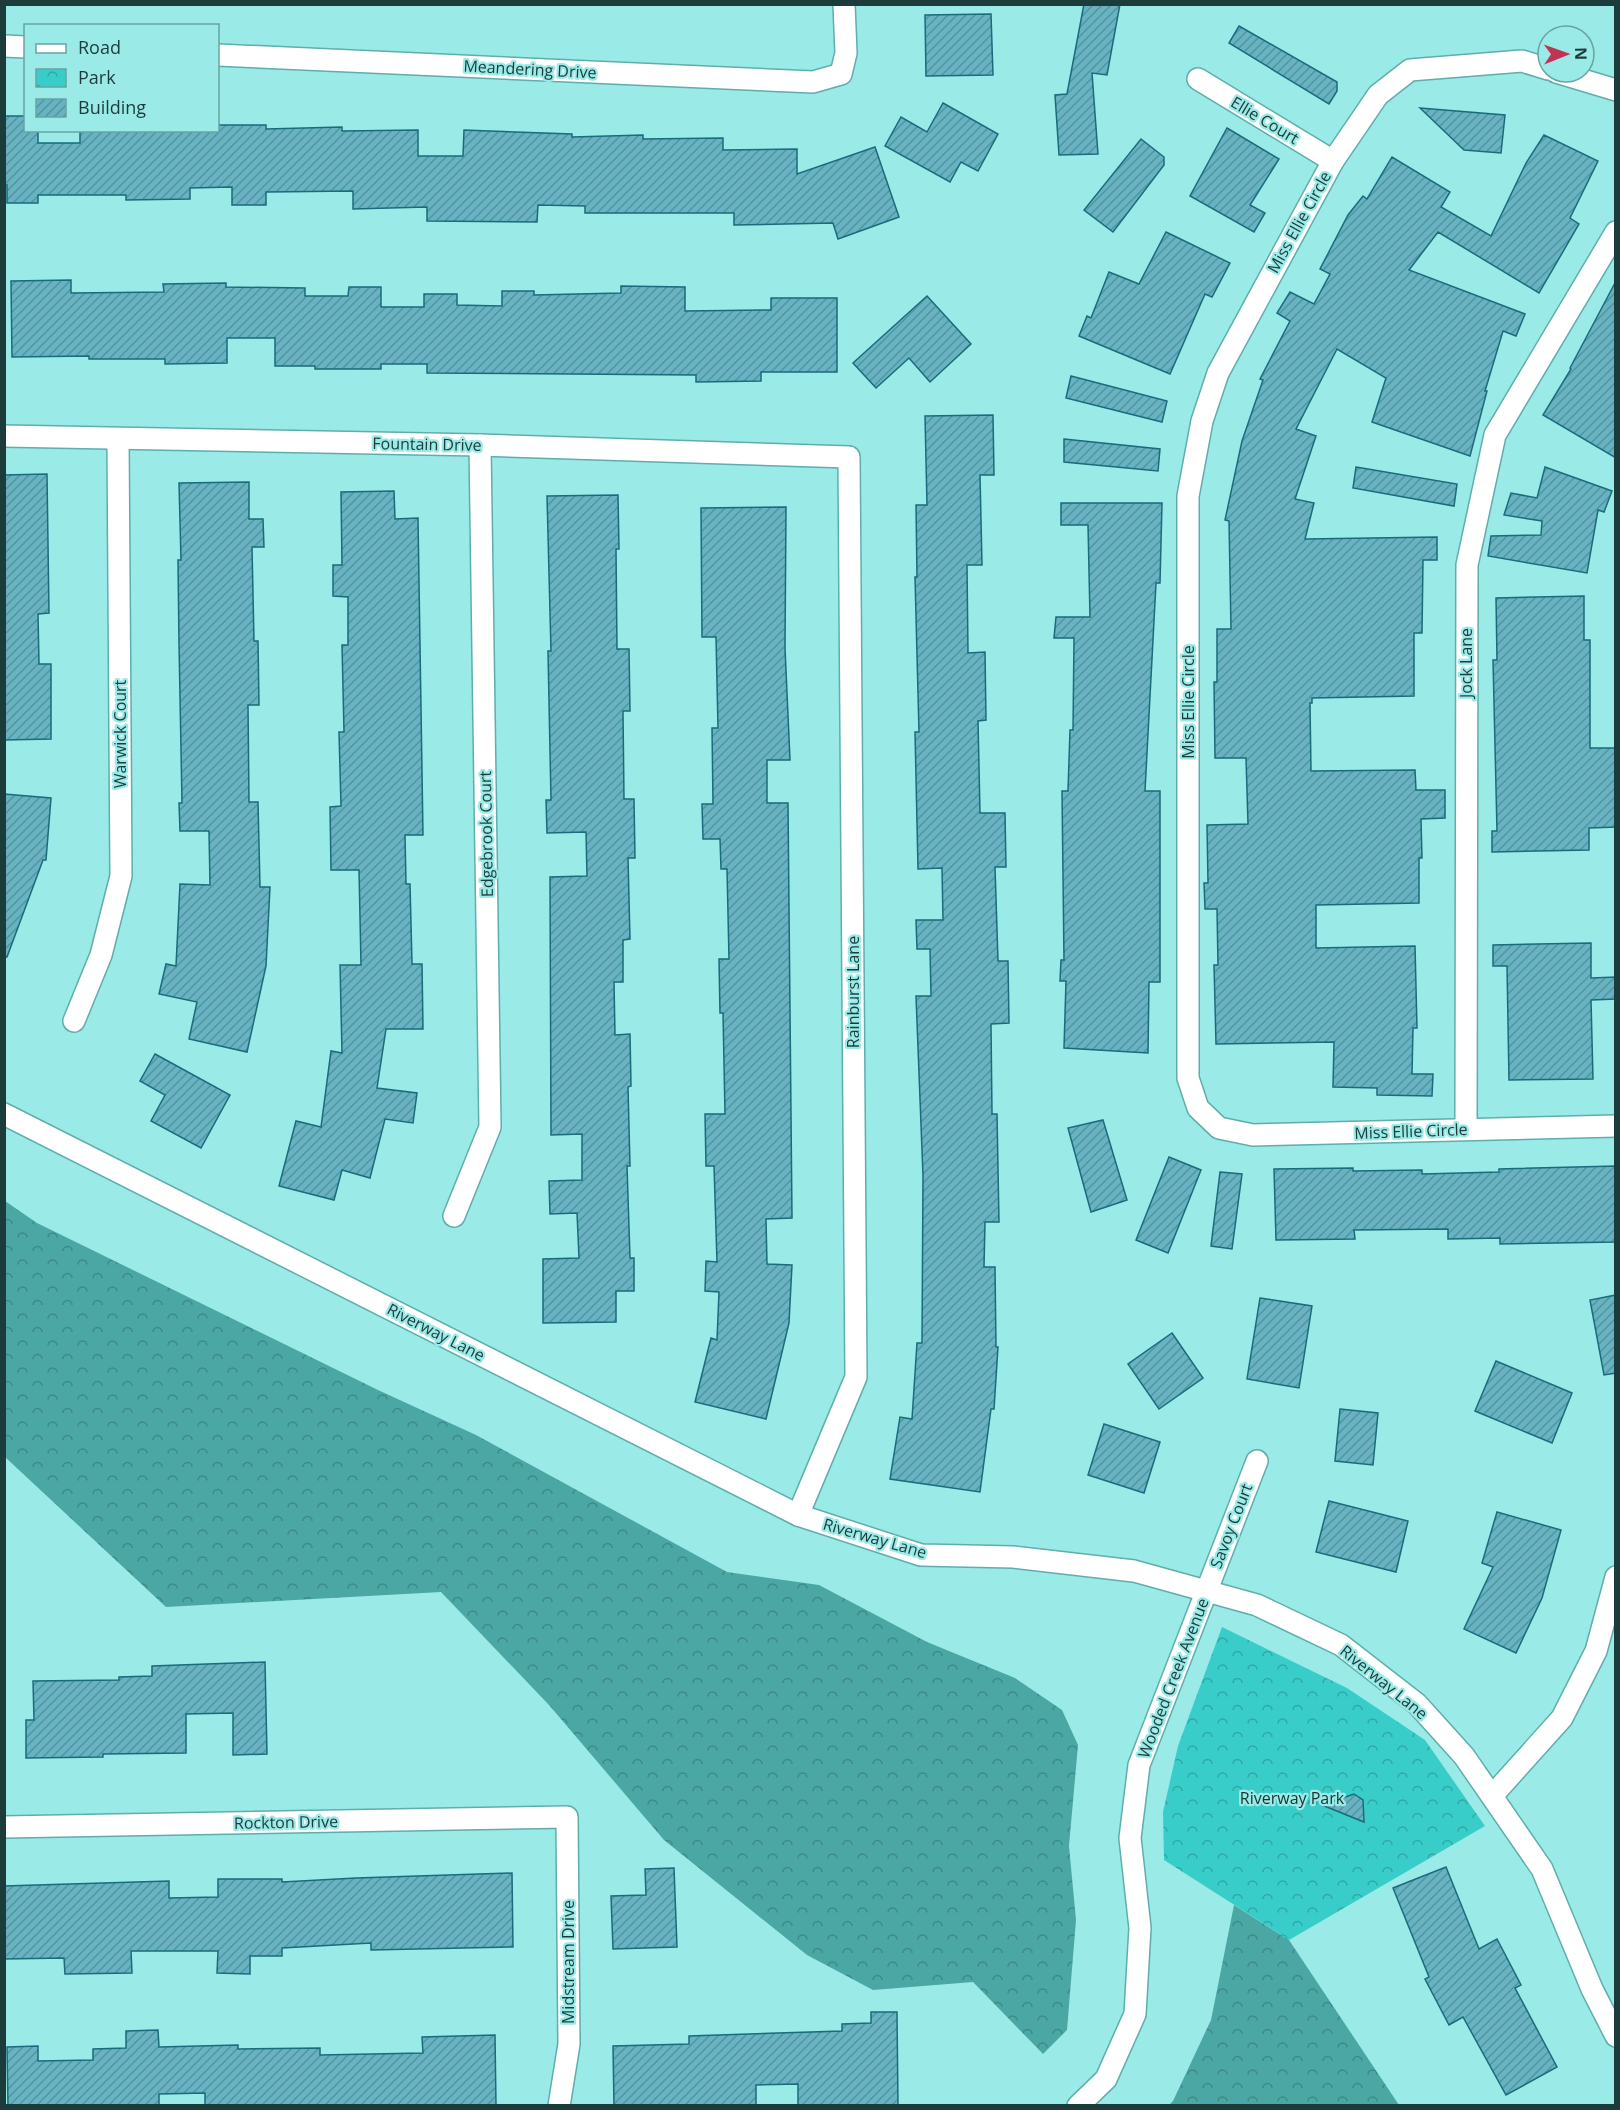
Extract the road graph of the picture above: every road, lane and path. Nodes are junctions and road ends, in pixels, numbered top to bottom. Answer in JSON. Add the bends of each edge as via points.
{"nodes":[{"id":1,"x":844,"y":4,"type":"edge"},
{"id":2,"x":4,"y":46,"type":"edge"},
{"id":3,"x":24,"y":47,"type":"edge"},
{"id":4,"x":219,"y":55,"type":"edge"},
{"id":5,"x":1536,"y":65,"type":"edge"},
{"id":6,"x":1198,"y":79,"type":"dead end"},
{"id":7,"x":1596,"y":84,"type":"edge"},
{"id":8,"x":1616,"y":90,"type":"edge"},
{"id":9,"x":1333,"y":161,"type":"junction"},
{"id":10,"x":1616,"y":232,"type":"edge"},
{"id":11,"x":4,"y":436,"type":"edge"},
{"id":12,"x":118,"y":439,"type":"junction"},
{"id":13,"x":480,"y":445,"type":"junction"},
{"id":14,"x":849,"y":458,"type":"joint"},
{"id":15,"x":74,"y":1021,"type":"dead end"},
{"id":16,"x":4,"y":1114,"type":"edge"},
{"id":17,"x":1616,"y":1126,"type":"edge"},
{"id":18,"x":1466,"y":1130,"type":"junction"},
{"id":19,"x":454,"y":1216,"type":"dead end"},
{"id":20,"x":1257,"y":1461,"type":"dead end"},
{"id":21,"x":798,"y":1515,"type":"junction"},
{"id":22,"x":1616,"y":1577,"type":"edge"},
{"id":23,"x":1206,"y":1591,"type":"junction"},
{"id":24,"x":1492,"y":1796,"type":"junction"},
{"id":25,"x":567,"y":1817,"type":"joint"},
{"id":26,"x":4,"y":1827,"type":"edge"},
{"id":27,"x":1616,"y":2036,"type":"edge"},
{"id":28,"x":559,"y":2106,"type":"edge"},
{"id":29,"x":1078,"y":2106,"type":"edge"}],
"edges":[{"from":1,"to":4,"type":"street","name":"Meandering Drive","via":[[846,53],[841,74],[813,82]]},
{"from":2,"to":3,"type":"street"},
{"from":5,"to":9,"type":"street","name":"Miss Ellie Circle","via":[[1522,61],[1410,70],[1378,95]]},
{"from":6,"to":9,"type":"street","name":"Ellie Court"},
{"from":7,"to":8,"type":"street"},
{"from":9,"to":18,"type":"street","name":"Miss Ellie Circle","via":[[1218,373],[1202,421],[1188,496],[1188,1078],[1198,1108],[1219,1128],[1254,1135]]},
{"from":10,"to":18,"type":"street","name":"Jock Lane","via":[[1495,435],[1467,565]]},
{"from":11,"to":12,"type":"street","name":"Fountain Drive"},
{"from":12,"to":13,"type":"street","name":"Fountain Drive"},
{"from":12,"to":15,"type":"street","name":"Warwick Court","via":[[121,876],[101,955]]},
{"from":13,"to":14,"type":"street","name":"Fountain Drive"},
{"from":13,"to":19,"type":"street","name":"Edgebrook Court","via":[[490,1127]]},
{"from":14,"to":21,"type":"street","name":"Rainburst Lane","via":[[856,1377]]},
{"from":16,"to":21,"type":"street","name":"Riverway Lane"},
{"from":17,"to":18,"type":"street","name":"Miss Ellie Circle"},
{"from":20,"to":23,"type":"street","name":"Savoy Court"},
{"from":21,"to":23,"type":"street","name":"Riverway Lane","via":[[921,1555],[1013,1557],[1134,1571]]},
{"from":22,"to":24,"type":"street","via":[[1596,1651],[1562,1718]]},
{"from":23,"to":24,"type":"street","name":"Riverway Lane","via":[[1257,1605],[1341,1645],[1417,1704],[1464,1756]]},
{"from":23,"to":29,"type":"street","name":"Wooded Creek Avenue","via":[[1139,1765],[1130,1838],[1140,1928],[1135,2014],[1106,2079]]},
{"from":24,"to":27,"type":"street","name":"Riverway Lane","via":[[1542,1869]]},
{"from":25,"to":26,"type":"street","name":"Rockton Drive"},
{"from":25,"to":28,"type":"street","name":"Midstream Drive","via":[[569,2044]]}]}
